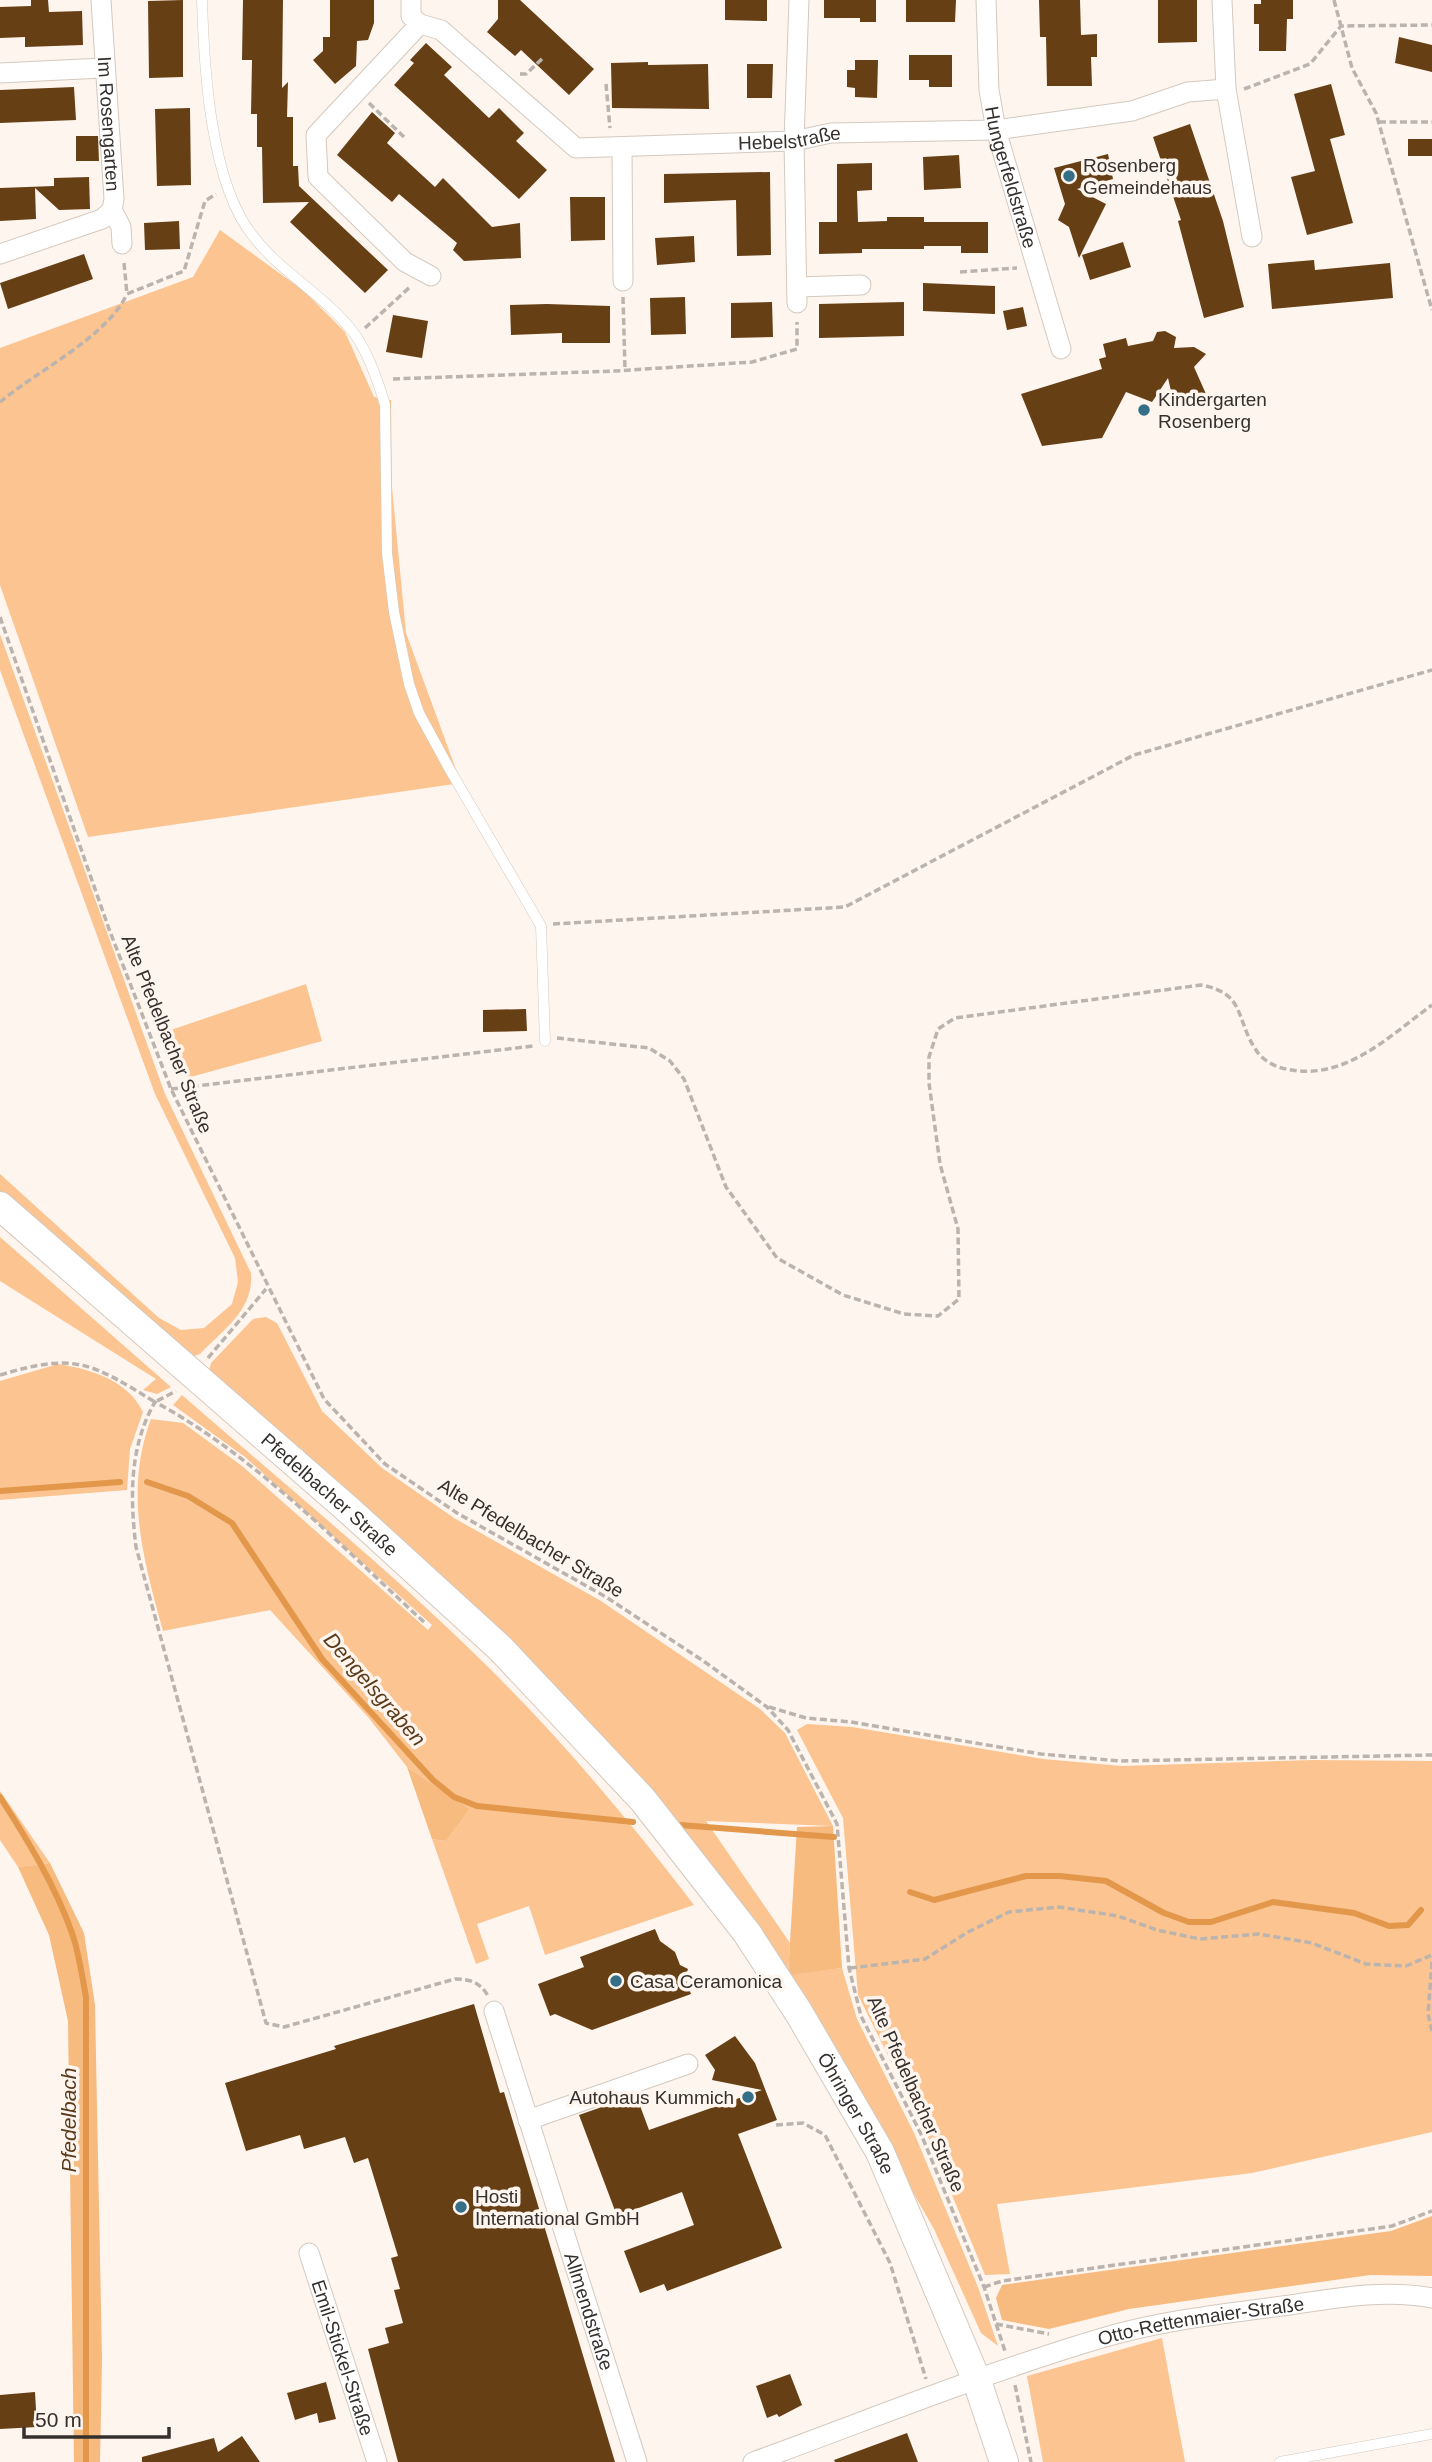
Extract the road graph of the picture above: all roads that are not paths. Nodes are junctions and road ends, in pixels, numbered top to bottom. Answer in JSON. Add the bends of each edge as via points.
{"nodes":[{"id":1,"x":101,"y":0,"type":"edge"},
{"id":2,"x":202,"y":0,"type":"edge"},
{"id":3,"x":411,"y":0,"type":"edge"},
{"id":4,"x":799,"y":0,"type":"edge"},
{"id":5,"x":986,"y":0,"type":"edge"},
{"id":6,"x":1222,"y":0,"type":"edge"},
{"id":7,"x":421,"y":24,"type":"junction"},
{"id":8,"x":103,"y":68,"type":"junction"},
{"id":9,"x":0,"y":73,"type":"edge"},
{"id":10,"x":1226,"y":89,"type":"junction"},
{"id":11,"x":996,"y":130,"type":"junction"},
{"id":12,"x":794,"y":141,"type":"junction"},
{"id":13,"x":617,"y":148,"type":"junction"},
{"id":14,"x":112,"y":210,"type":"junction"},
{"id":15,"x":1252,"y":237,"type":"dead end"},
{"id":16,"x":122,"y":244,"type":"road end"},
{"id":17,"x":0,"y":254,"type":"edge"},
{"id":18,"x":431,"y":276,"type":"road end"},
{"id":19,"x":623,"y":281,"type":"road end"},
{"id":20,"x":860,"y":285,"type":"dead end"},
{"id":21,"x":1061,"y":349,"type":"dead end"},
{"id":22,"x":545,"y":1041,"type":"road end"},
{"id":23,"x":0,"y":1206,"type":"edge"},
{"id":24,"x":643,"y":1800,"type":"joint"},
{"id":25,"x":494,"y":2011,"type":"road end"},
{"id":26,"x":688,"y":2064,"type":"dead end"},
{"id":27,"x":528,"y":2120,"type":"junction"},
{"id":28,"x":309,"y":2253,"type":"dead end"},
{"id":29,"x":1432,"y":2298,"type":"edge"},
{"id":30,"x":977,"y":2381,"type":"junction"},
{"id":31,"x":1432,"y":2434,"type":"edge"},
{"id":32,"x":377,"y":2462,"type":"edge"},
{"id":33,"x":637,"y":2462,"type":"edge"},
{"id":34,"x":753,"y":2462,"type":"edge"},
{"id":35,"x":1004,"y":2462,"type":"edge"},
{"id":36,"x":1280,"y":2462,"type":"edge"}],
"edges":[{"from":1,"to":8,"type":"street","name":"Im Rosengarten"},
{"from":2,"to":22,"type":"lane","via":[[213,128],[229,190],[253,237],[356,336],[378,381],[385,405],[387,553],[409,684],[450,770],[541,926]]},
{"from":3,"to":7,"type":"street","via":[[411,16]]},
{"from":4,"to":12,"type":"street"},
{"from":5,"to":11,"type":"street","name":"Hungerfeldstraße","via":[[989,90]]},
{"from":6,"to":10,"type":"street"},
{"from":7,"to":13,"type":"street","name":"Hebelstraße","via":[[441,30],[576,148]]},
{"from":7,"to":18,"type":"street","via":[[316,135],[318,177],[405,262]]},
{"from":8,"to":9,"type":"street"},
{"from":8,"to":14,"type":"street","name":"Im Rosengarten"},
{"from":10,"to":11,"type":"street","name":"Hebelstraße","via":[[1188,92],[1132,111]]},
{"from":10,"to":15,"type":"street"},
{"from":11,"to":12,"type":"street","name":"Hebelstraße","via":[[831,134]]},
{"from":11,"to":21,"type":"street","name":"Hungerfeldstraße"},
{"from":12,"to":13,"type":"street","name":"Hebelstraße"},
{"from":12,"to":20,"type":"street","via":[[797,295]]},
{"from":13,"to":19,"type":"street"},
{"from":14,"to":16,"type":"street","name":"Im Rosengarten","via":[[121,227]]},
{"from":14,"to":17,"type":"street","via":[[102,219]]},
{"from":23,"to":24,"type":"main road","name":"Pfedelbacher Straße","via":[[501,1649]]},
{"from":24,"to":30,"type":"main road","name":"Öhringer Straße","via":[[747,1933],[849,2098],[880,2152]]},
{"from":25,"to":27,"type":"street","name":"Allmendstraße"},
{"from":26,"to":27,"type":"street"},
{"from":27,"to":33,"type":"street","name":"Allmendstraße"},
{"from":28,"to":32,"type":"street","name":"Emil-Stickel-Straße"},
{"from":29,"to":30,"type":"street","name":"Otto-Rettenmaier-Straße","via":[[1378,2295],[1232,2312],[1008,2360]]},
{"from":30,"to":34,"type":"street"},
{"from":30,"to":35,"type":"main road","name":"Öhringer Straße"},
{"from":31,"to":36,"type":"lane"}]}
